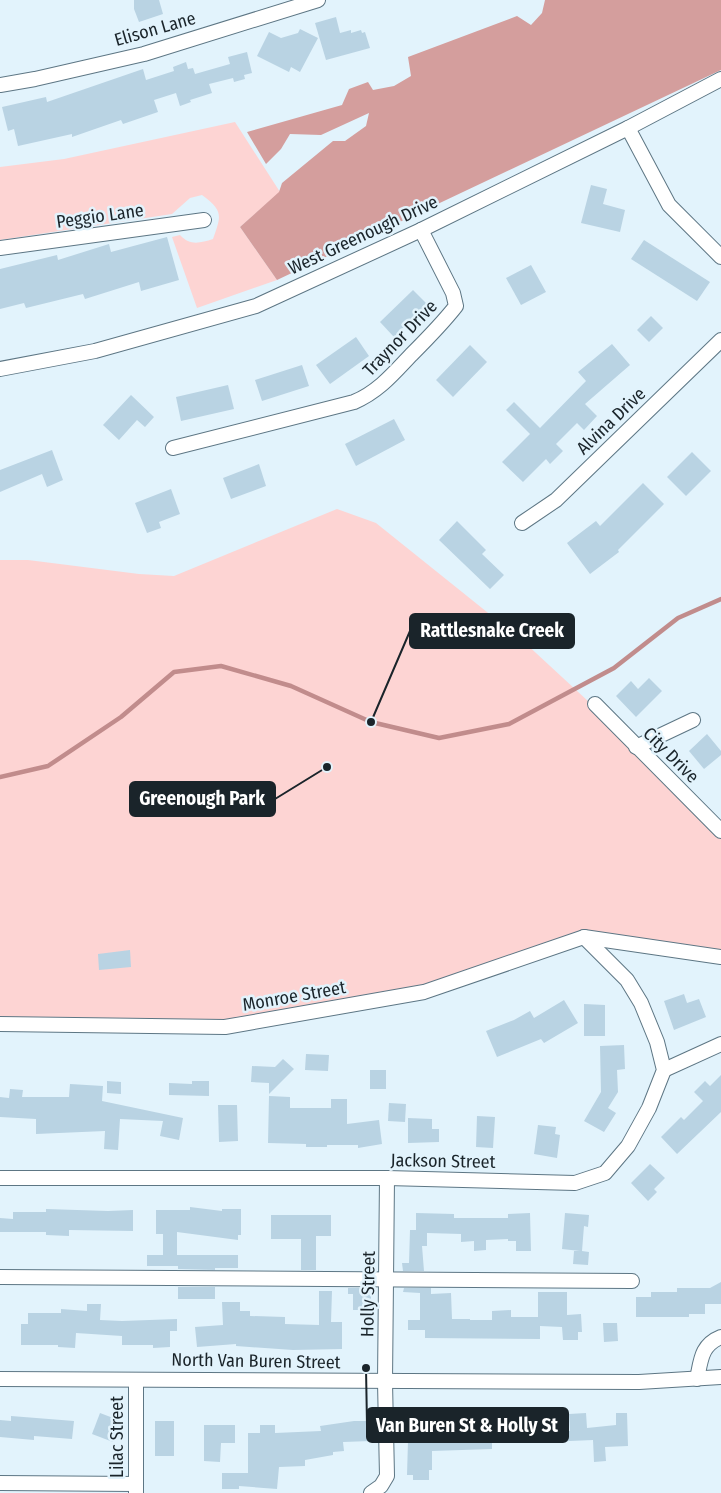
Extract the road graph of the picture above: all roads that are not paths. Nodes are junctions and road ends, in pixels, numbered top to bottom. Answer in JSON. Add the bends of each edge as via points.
{"nodes":[{"id":1,"x":318,"y":0,"type":"edge"},
{"id":2,"x":721,"y":79,"type":"edge"},
{"id":3,"x":0,"y":85,"type":"edge"},
{"id":4,"x":628,"y":128,"type":"junction"},
{"id":5,"x":204,"y":220,"type":"dead end"},
{"id":6,"x":421,"y":230,"type":"junction"},
{"id":7,"x":0,"y":248,"type":"edge"},
{"id":8,"x":721,"y":257,"type":"edge"},
{"id":9,"x":721,"y":340,"type":"edge"},
{"id":10,"x":0,"y":370,"type":"edge"},
{"id":11,"x":173,"y":448,"type":"dead end"},
{"id":12,"x":522,"y":523,"type":"dead end"},
{"id":13,"x":594,"y":704,"type":"dead end"},
{"id":14,"x":693,"y":720,"type":"dead end"},
{"id":15,"x":636,"y":747,"type":"junction"},
{"id":16,"x":721,"y":832,"type":"edge"},
{"id":17,"x":584,"y":937,"type":"junction"},
{"id":18,"x":721,"y":956,"type":"edge"},
{"id":19,"x":0,"y":1024,"type":"edge"},
{"id":20,"x":721,"y":1044,"type":"edge"},
{"id":21,"x":664,"y":1070,"type":"junction"},
{"id":22,"x":0,"y":1178,"type":"edge"},
{"id":23,"x":387,"y":1178,"type":"junction"},
{"id":24,"x":0,"y":1277,"type":"edge"},
{"id":25,"x":386,"y":1278,"type":"junction"},
{"id":26,"x":632,"y":1281,"type":"dead end"},
{"id":27,"x":721,"y":1337,"type":"edge"},
{"id":28,"x":721,"y":1377,"type":"edge"},
{"id":29,"x":0,"y":1379,"type":"edge"},
{"id":30,"x":696,"y":1379,"type":"junction"},
{"id":31,"x":136,"y":1380,"type":"junction"},
{"id":32,"x":386,"y":1382,"type":"junction"},
{"id":33,"x":0,"y":1483,"type":"edge"},
{"id":34,"x":136,"y":1489,"type":"edge"},
{"id":35,"x":371,"y":1493,"type":"edge"}],
"edges":[{"from":1,"to":3,"type":"street","name":"Elison Lane","via":[[144,54]]},
{"from":2,"to":4,"type":"street","name":"West Greenough Drive"},
{"from":4,"to":6,"type":"street","name":"West Greenough Drive"},
{"from":4,"to":8,"type":"street","via":[[669,205]]},
{"from":5,"to":7,"type":"street","name":"Peggio Lane"},
{"from":6,"to":10,"type":"street","name":"West Greenough Drive","via":[[256,306],[95,351]]},
{"from":6,"to":11,"type":"street","name":"Traynor Drive","via":[[453,293],[456,306],[380,387],[354,402]]},
{"from":9,"to":12,"type":"street","name":"Alvina Drive","via":[[556,500]]},
{"from":13,"to":15,"type":"street","name":"City Drive"},
{"from":14,"to":15,"type":"street"},
{"from":15,"to":16,"type":"street","name":"City Drive"},
{"from":17,"to":18,"type":"street"},
{"from":17,"to":19,"type":"street","name":"Monroe Street","via":[[424,992],[225,1027]]},
{"from":17,"to":21,"type":"street","via":[[627,980],[641,1003]]},
{"from":20,"to":21,"type":"street"},
{"from":21,"to":23,"type":"street","name":"Jackson Street","via":[[650,1108],[632,1139],[605,1174],[575,1183]]},
{"from":22,"to":23,"type":"street","name":"Jackson Street"},
{"from":23,"to":25,"type":"street","name":"Holly Street"},
{"from":24,"to":25,"type":"street"},
{"from":25,"to":26,"type":"street"},
{"from":25,"to":32,"type":"street","name":"Holly Street"},
{"from":27,"to":30,"type":"street","via":[[713,1340],[703,1352]]},
{"from":28,"to":30,"type":"street","name":"North Van Buren Street"},
{"from":29,"to":31,"type":"street","name":"North Van Buren Street"},
{"from":30,"to":32,"type":"street","name":"North Van Buren Street"},
{"from":31,"to":32,"type":"street","name":"North Van Buren Street"},
{"from":31,"to":34,"type":"street","name":"Lilac Street"},
{"from":32,"to":35,"type":"street","name":"Holly Street","via":[[387,1476]]},
{"from":33,"to":34,"type":"street"}]}
